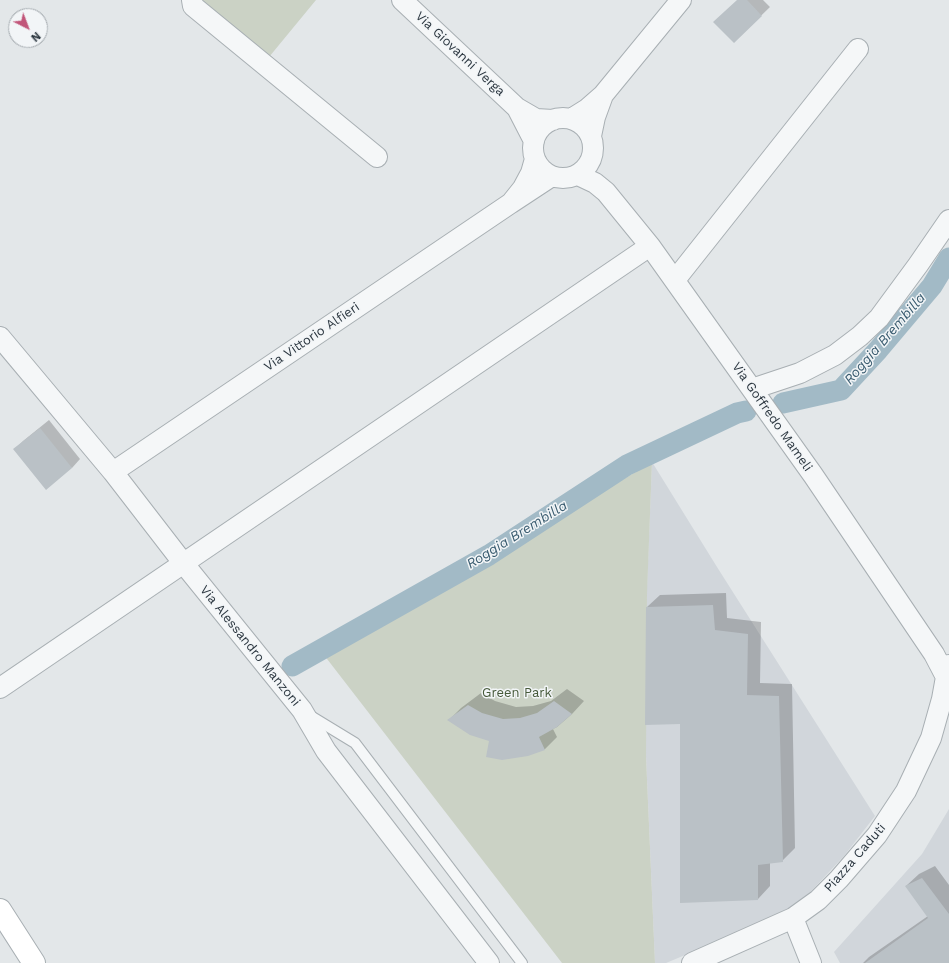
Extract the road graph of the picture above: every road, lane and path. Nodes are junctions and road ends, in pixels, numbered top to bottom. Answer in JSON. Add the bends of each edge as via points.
{"nodes":[{"id":1,"x":192,"y":0,"type":"edge"},
{"id":2,"x":402,"y":0,"type":"edge"},
{"id":3,"x":681,"y":0,"type":"edge"},
{"id":4,"x":858,"y":49,"type":"dead end"},
{"id":5,"x":603,"y":95,"type":"junction"},
{"id":6,"x":517,"y":108,"type":"junction"},
{"id":7,"x":562,"y":120,"type":"junction"},
{"id":8,"x":591,"y":136,"type":"junction"},
{"id":9,"x":535,"y":150,"type":"junction"},
{"id":10,"x":377,"y":157,"type":"dead end"},
{"id":11,"x":578,"y":175,"type":"junction"},
{"id":12,"x":552,"y":176,"type":"junction"},
{"id":13,"x":511,"y":203,"type":"junction"},
{"id":14,"x":949,"y":220,"type":"edge"},
{"id":15,"x":650,"y":246,"type":"junction"},
{"id":16,"x":675,"y":280,"type":"junction"},
{"id":17,"x":0,"y":337,"type":"edge"},
{"id":18,"x":752,"y":389,"type":"junction"},
{"id":19,"x":113,"y":472,"type":"junction"},
{"id":20,"x":184,"y":564,"type":"junction"},
{"id":21,"x":948,"y":673,"type":"edge"},
{"id":22,"x":0,"y":688,"type":"edge"},
{"id":23,"x":302,"y":710,"type":"junction"},
{"id":24,"x":0,"y":910,"type":"edge"},
{"id":25,"x":793,"y":918,"type":"junction"},
{"id":26,"x":34,"y":963,"type":"edge"},
{"id":27,"x":489,"y":963,"type":"edge"},
{"id":28,"x":522,"y":963,"type":"edge"},
{"id":29,"x":692,"y":963,"type":"edge"},
{"id":30,"x":811,"y":963,"type":"edge"}],
"edges":[{"from":1,"to":10,"type":"street","via":[[193,6]]},
{"from":2,"to":6,"type":"street","name":"Via Giovanni Verga"},
{"from":3,"to":5,"type":"street"},
{"from":4,"to":16,"type":"street"},
{"from":5,"to":7,"type":"street","via":[[587,108]]},
{"from":5,"to":8,"type":"street"},
{"from":6,"to":7,"type":"street","name":"Via Giovanni Verga","via":[[536,119]]},
{"from":6,"to":9,"type":"street","name":"Via Giovanni Verga"},
{"from":7,"to":8,"type":"street","via":[[579,122]]},
{"from":7,"to":9,"type":"street","via":[[541,128]]},
{"from":8,"to":11,"type":"street","via":[[593,153],[590,162]]},
{"from":9,"to":12,"type":"street","via":[[539,166]]},
{"from":9,"to":13,"type":"street","name":"Via Vittorio Alfieri","via":[[531,173]]},
{"from":11,"to":12,"type":"street","via":[[570,178]]},
{"from":11,"to":15,"type":"street","name":"Via Goffredo Mameli","via":[[606,192]]},
{"from":12,"to":13,"type":"street","name":"Via Vittorio Alfieri"},
{"from":13,"to":19,"type":"street","name":"Via Vittorio Alfieri"},
{"from":14,"to":18,"type":"street","via":[[879,318],[860,336],[835,355],[800,373]]},
{"from":15,"to":16,"type":"street","name":"Via Goffredo Mameli"},
{"from":15,"to":20,"type":"street"},
{"from":16,"to":18,"type":"street","name":"Via Goffredo Mameli"},
{"from":17,"to":19,"type":"street","name":"Via Alessandro Manzoni"},
{"from":18,"to":21,"type":"street","name":"Via Goffredo Mameli"},
{"from":19,"to":20,"type":"street","name":"Via Alessandro Manzoni"},
{"from":20,"to":22,"type":"street"},
{"from":20,"to":23,"type":"street","name":"Via Alessandro Manzoni"},
{"from":21,"to":25,"type":"street","name":"Piazza Caduti","via":[[931,738],[906,791],[877,835],[840,879],[818,900]]},
{"from":23,"to":27,"type":"street","name":"Via Alessandro Manzoni","via":[[326,751]]},
{"from":23,"to":28,"type":"lane","via":[[355,743]]},
{"from":24,"to":26,"type":"street"},
{"from":25,"to":29,"type":"street","name":"Piazza Caduti"},
{"from":25,"to":30,"type":"street"}]}
